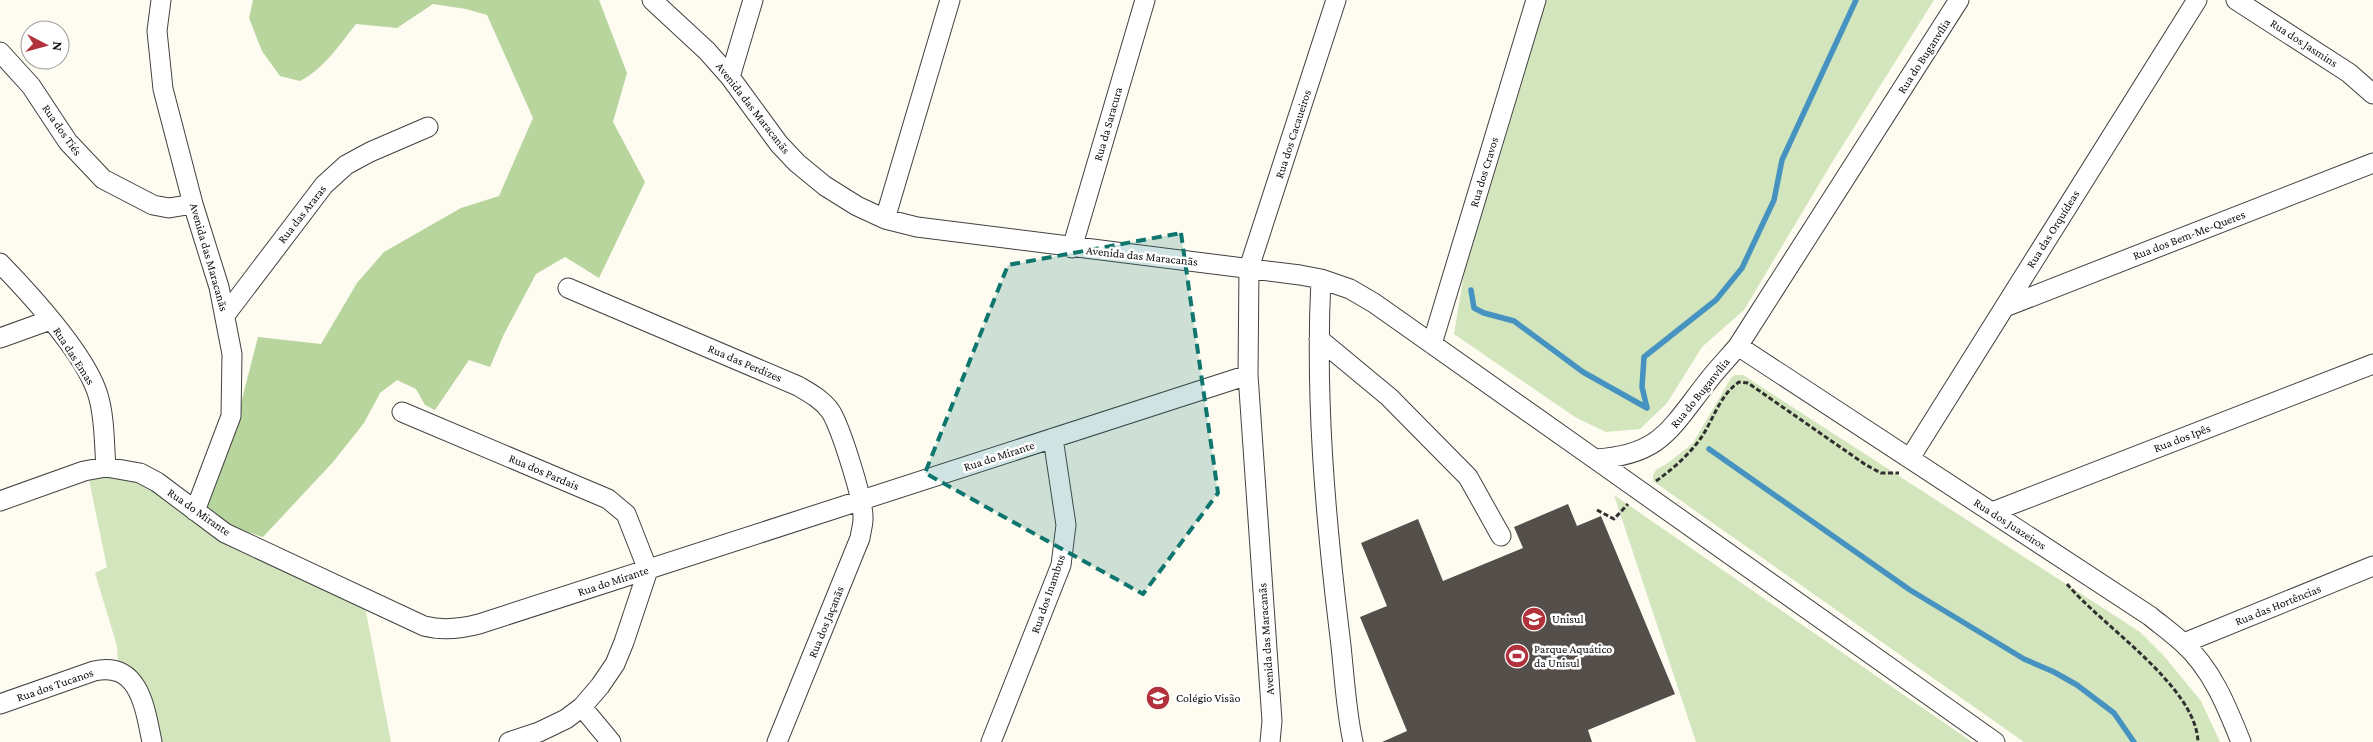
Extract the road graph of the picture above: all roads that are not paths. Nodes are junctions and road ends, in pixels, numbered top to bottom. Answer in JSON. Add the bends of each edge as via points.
{"nodes":[{"id":1,"x":161,"y":0,"type":"edge"},
{"id":2,"x":652,"y":0,"type":"edge"},
{"id":3,"x":753,"y":0,"type":"edge"},
{"id":4,"x":950,"y":0,"type":"edge"},
{"id":5,"x":1145,"y":0,"type":"edge"},
{"id":6,"x":1336,"y":0,"type":"edge"},
{"id":7,"x":1536,"y":0,"type":"edge"},
{"id":8,"x":1959,"y":0,"type":"edge"},
{"id":9,"x":2197,"y":0,"type":"edge"},
{"id":10,"x":2236,"y":0,"type":"edge"},
{"id":11,"x":0,"y":52,"type":"edge"},
{"id":12,"x":730,"y":77,"type":"junction"},
{"id":13,"x":2372,"y":90,"type":"edge"},
{"id":14,"x":428,"y":128,"type":"dead end"},
{"id":15,"x":2373,"y":163,"type":"edge"},
{"id":16,"x":193,"y":204,"type":"junction"},
{"id":17,"x":886,"y":219,"type":"junction"},
{"id":18,"x":1072,"y":248,"type":"junction"},
{"id":19,"x":0,"y":263,"type":"edge"},
{"id":20,"x":1250,"y":268,"type":"junction"},
{"id":21,"x":1321,"y":279,"type":"junction"},
{"id":22,"x":568,"y":288,"type":"dead end"},
{"id":23,"x":2005,"y":306,"type":"junction"},
{"id":24,"x":226,"y":314,"type":"junction"},
{"id":25,"x":50,"y":320,"type":"junction"},
{"id":26,"x":0,"y":338,"type":"edge"},
{"id":27,"x":1320,"y":339,"type":"junction"},
{"id":28,"x":1432,"y":344,"type":"junction"},
{"id":29,"x":1738,"y":346,"type":"junction"},
{"id":30,"x":2373,"y":364,"type":"edge"},
{"id":31,"x":1248,"y":375,"type":"junction"},
{"id":32,"x":402,"y":412,"type":"dead end"},
{"id":33,"x":1053,"y":438,"type":"junction"},
{"id":34,"x":1595,"y":459,"type":"junction"},
{"id":35,"x":1907,"y":466,"type":"junction"},
{"id":36,"x":106,"y":467,"type":"junction"},
{"id":37,"x":861,"y":500,"type":"junction"},
{"id":38,"x":0,"y":501,"type":"edge"},
{"id":39,"x":195,"y":511,"type":"junction"},
{"id":40,"x":1992,"y":512,"type":"junction"},
{"id":41,"x":1501,"y":536,"type":"dead end"},
{"id":42,"x":2373,"y":566,"type":"edge"},
{"id":43,"x":648,"y":570,"type":"junction"},
{"id":44,"x":2184,"y":643,"type":"junction"},
{"id":45,"x":0,"y":704,"type":"edge"},
{"id":46,"x":582,"y":706,"type":"junction"},
{"id":47,"x":152,"y":742,"type":"edge"},
{"id":48,"x":509,"y":742,"type":"edge"},
{"id":49,"x":611,"y":742,"type":"edge"},
{"id":50,"x":777,"y":742,"type":"edge"},
{"id":51,"x":991,"y":742,"type":"edge"},
{"id":52,"x":1270,"y":742,"type":"edge"},
{"id":53,"x":1354,"y":742,"type":"edge"},
{"id":54,"x":1995,"y":742,"type":"edge"},
{"id":55,"x":2241,"y":742,"type":"edge"}],
"edges":[{"from":1,"to":16,"type":"street","name":"Avenida das Maracanãs","via":[[157,31],[163,89]]},
{"from":2,"to":12,"type":"street","name":"Avenida das Maracanãs","via":[[701,44]]},
{"from":3,"to":12,"type":"street"},
{"from":4,"to":17,"type":"street"},
{"from":5,"to":18,"type":"street","name":"Rua da Saracura"},
{"from":6,"to":20,"type":"street","name":"Rua dos Cacaueiros"},
{"from":7,"to":28,"type":"street","name":"Rua dos Cravos"},
{"from":8,"to":29,"type":"street","name":"Rua do Buganvília"},
{"from":9,"to":23,"type":"street","name":"Rua das Orquídeas"},
{"from":10,"to":13,"type":"street","name":"Rua dos Jasmins"},
{"from":11,"to":16,"type":"street","name":"Rua dos Tiés","via":[[31,86],[68,142],[103,179],[153,205],[169,208]]},
{"from":12,"to":17,"type":"street","name":"Avenida das Maracanãs","via":[[778,144],[797,163],[825,186]]},
{"from":14,"to":24,"type":"street","name":"Rua das Araras","via":[[346,165],[324,185]]},
{"from":15,"to":23,"type":"street","name":"Rua dos Bem-Me-Queres"},
{"from":16,"to":24,"type":"street","name":"Avenida das Maracanãs"},
{"from":17,"to":18,"type":"street","name":"Avenida das Maracanãs","via":[[917,227]]},
{"from":18,"to":20,"type":"street","name":"Avenida das Maracanãs"},
{"from":19,"to":25,"type":"street","name":"Rua das Emas"},
{"from":20,"to":21,"type":"street"},
{"from":20,"to":31,"type":"street","name":"Avenida das Maracanãs"},
{"from":21,"to":27,"type":"street"},
{"from":21,"to":28,"type":"street","via":[[1350,289],[1374,303]]},
{"from":22,"to":37,"type":"street","name":"Rua das Perdizes","via":[[798,386],[820,399],[837,425]]},
{"from":23,"to":35,"type":"street","name":"Rua das Orquídeas"},
{"from":24,"to":39,"type":"street","name":"Avenida das Maracanãs","via":[[232,354],[231,416]]},
{"from":25,"to":26,"type":"street"},
{"from":25,"to":36,"type":"street","name":"Rua das Emas","via":[[82,364],[98,395]]},
{"from":27,"to":41,"type":"street","via":[[1389,397],[1468,477]]},
{"from":27,"to":53,"type":"street","via":[[1328,538]]},
{"from":28,"to":34,"type":"street"},
{"from":29,"to":34,"type":"street","name":"Rua do Buganvília","via":[[1679,421],[1654,443],[1621,457]]},
{"from":29,"to":35,"type":"street","name":"Rua dos Juazeiros"},
{"from":30,"to":40,"type":"street","name":"Rua dos Ipês"},
{"from":31,"to":33,"type":"street","name":"Rua do Mirante"},
{"from":31,"to":52,"type":"street","name":"Avenida das Maracanãs","via":[[1272,721]]},
{"from":32,"to":43,"type":"street","name":"Rua dos Pardais","via":[[608,499],[626,514]]},
{"from":33,"to":37,"type":"street","name":"Rua do Mirante"},
{"from":33,"to":51,"type":"street","name":"Rua dos Inambus","via":[[1066,525],[1060,565]]},
{"from":34,"to":54,"type":"street"},
{"from":35,"to":40,"type":"street","name":"Rua dos Juazeiros"},
{"from":36,"to":38,"type":"street","name":"Rua do Mirante"},
{"from":36,"to":39,"type":"street","name":"Rua do Mirante","via":[[140,473]]},
{"from":37,"to":43,"type":"street","name":"Rua do Mirante"},
{"from":37,"to":50,"type":"street","name":"Rua dos Jaçanãs","via":[[860,538]]},
{"from":39,"to":43,"type":"street","name":"Rua do Mirante","via":[[225,533],[436,629],[452,630],[479,624]]},
{"from":40,"to":44,"type":"street","name":"Rua dos Juazeiros","via":[[2150,616]]},
{"from":42,"to":44,"type":"street","name":"Rua das Hortências"},
{"from":43,"to":46,"type":"street","via":[[615,664]]},
{"from":44,"to":55,"type":"street","name":"Rua dos Juazeiros","via":[[2223,699]]},
{"from":45,"to":47,"type":"street","name":"Rua dos Tucanos","via":[[94,671],[114,671],[124,675],[138,691],[145,705]]},
{"from":46,"to":48,"type":"street","via":[[566,719]]},
{"from":46,"to":49,"type":"street"}]}
